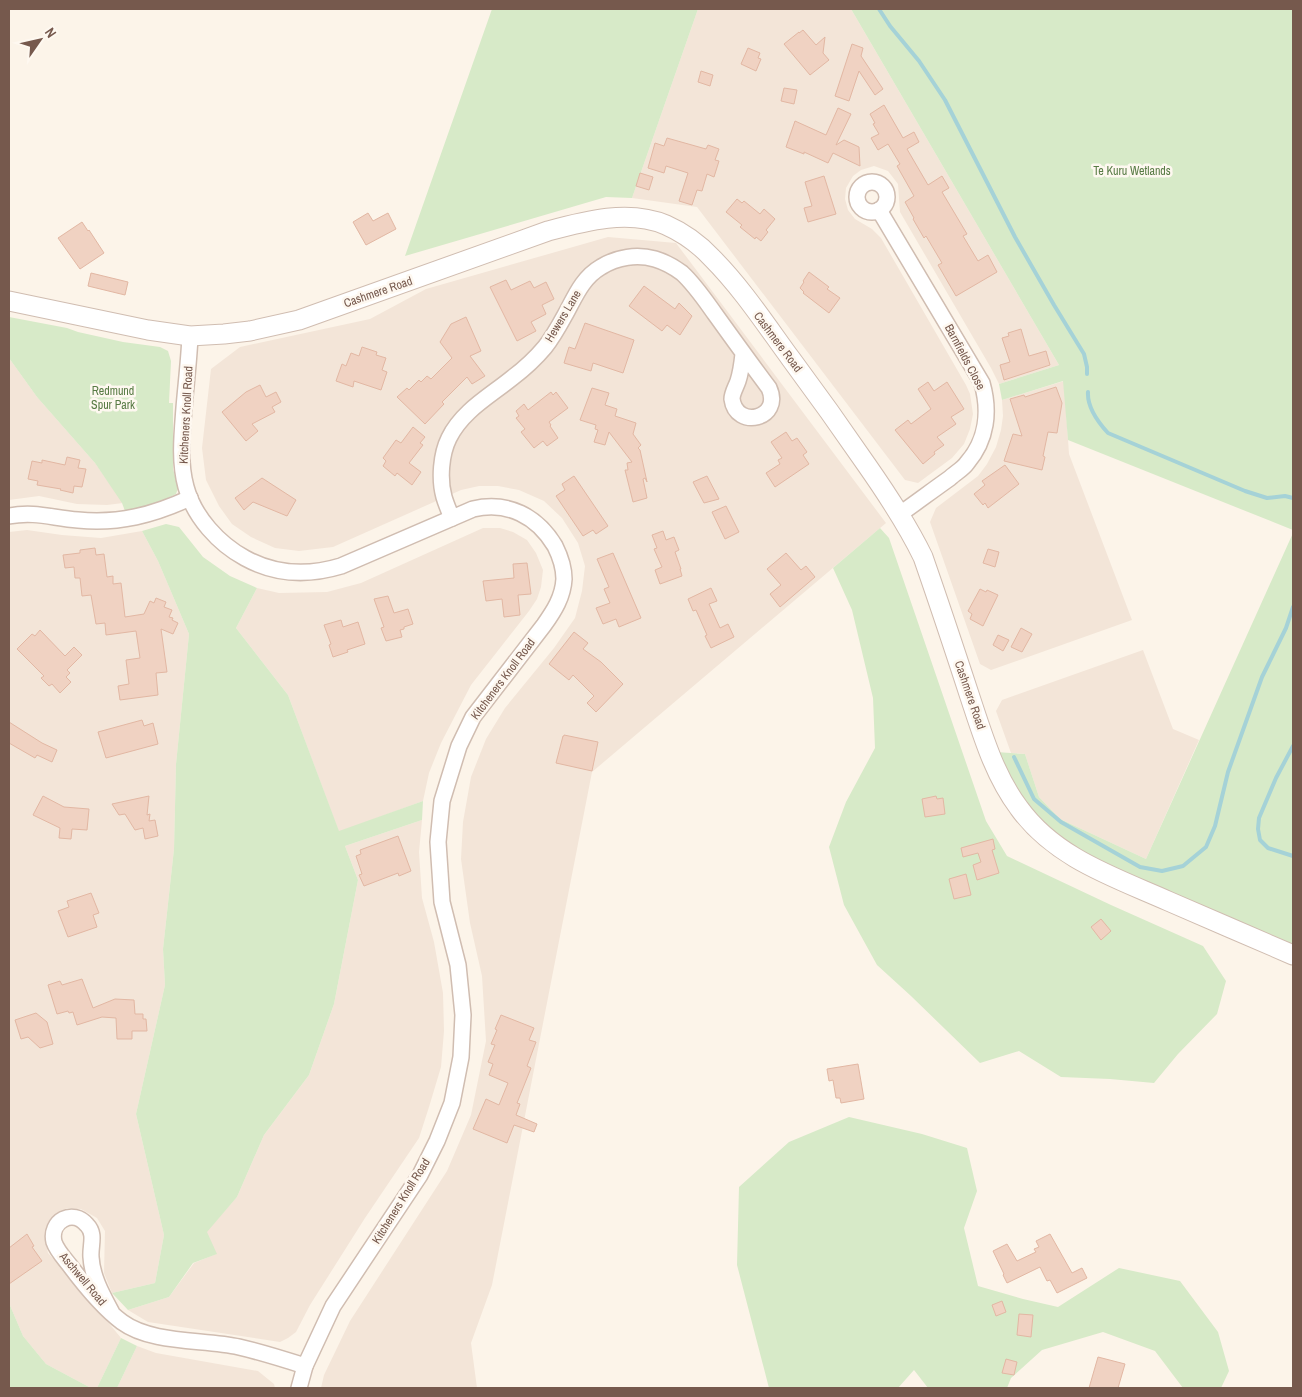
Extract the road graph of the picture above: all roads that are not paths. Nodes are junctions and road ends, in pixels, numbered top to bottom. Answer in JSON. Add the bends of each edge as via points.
{"nodes":[{"id":1,"x":879,"y":210,"type":"dead end"},
{"id":2,"x":9,"y":300,"type":"edge"},
{"id":3,"x":190,"y":336,"type":"junction"},
{"id":4,"x":744,"y":354,"type":"dead end"},
{"id":5,"x":190,"y":498,"type":"junction"},
{"id":6,"x":900,"y":514,"type":"junction"},
{"id":7,"x":9,"y":516,"type":"edge"},
{"id":8,"x":452,"y":518,"type":"junction"},
{"id":9,"x":1293,"y":955,"type":"edge"},
{"id":10,"x":112,"y":1313,"type":"junction"},
{"id":11,"x":305,"y":1366,"type":"junction"},
{"id":12,"x":299,"y":1388,"type":"edge"}],
"edges":[{"from":1,"to":6,"type":"street","name":"Barnfields Close","via":[[982,383],[986,396],[985,428],[966,465]]},
{"from":2,"to":3,"type":"street","name":"Cashmere Road"},
{"from":3,"to":5,"type":"street","name":"Kitcheners Knoll Road","via":[[182,444],[184,479]]},
{"from":3,"to":6,"type":"street","name":"Cashmere Road","via":[[250,331],[299,320],[578,223],[609,218],[652,220],[694,241],[732,280],[829,410]]},
{"from":4,"to":8,"type":"street","name":"Hewers Lane","via":[[694,286],[668,264],[633,257],[601,267],[581,286],[545,347],[513,378],[472,409],[449,438],[444,452],[442,481]]},
{"from":5,"to":7,"type":"street","via":[[152,513],[118,520],[76,520],[42,514]]},
{"from":5,"to":8,"type":"street","name":"Kitcheners Knoll Road","via":[[204,523],[224,545],[252,562],[282,572],[326,571]]},
{"from":6,"to":9,"type":"street","name":"Cashmere Road","via":[[923,558],[999,775],[1034,827],[1052,843],[1090,867]]},
{"from":8,"to":11,"type":"street","name":"Kitcheners Knoll Road","via":[[485,506],[508,509],[533,520],[558,552],[564,578],[554,611],[473,718],[459,746],[442,801],[438,842],[442,902],[458,965],[464,1015],[462,1057],[452,1103],[420,1175],[333,1306]]},
{"from":10,"to":10,"type":"street","name":"Aschwell Road","via":[[93,1295],[56,1247],[54,1234],[60,1220],[79,1218],[92,1230],[91,1258],[98,1287]]},
{"from":10,"to":11,"type":"street","name":"Aschwell Road","via":[[146,1333],[238,1347]]},
{"from":11,"to":12,"type":"street","name":"Kitcheners Knoll Road"}]}
